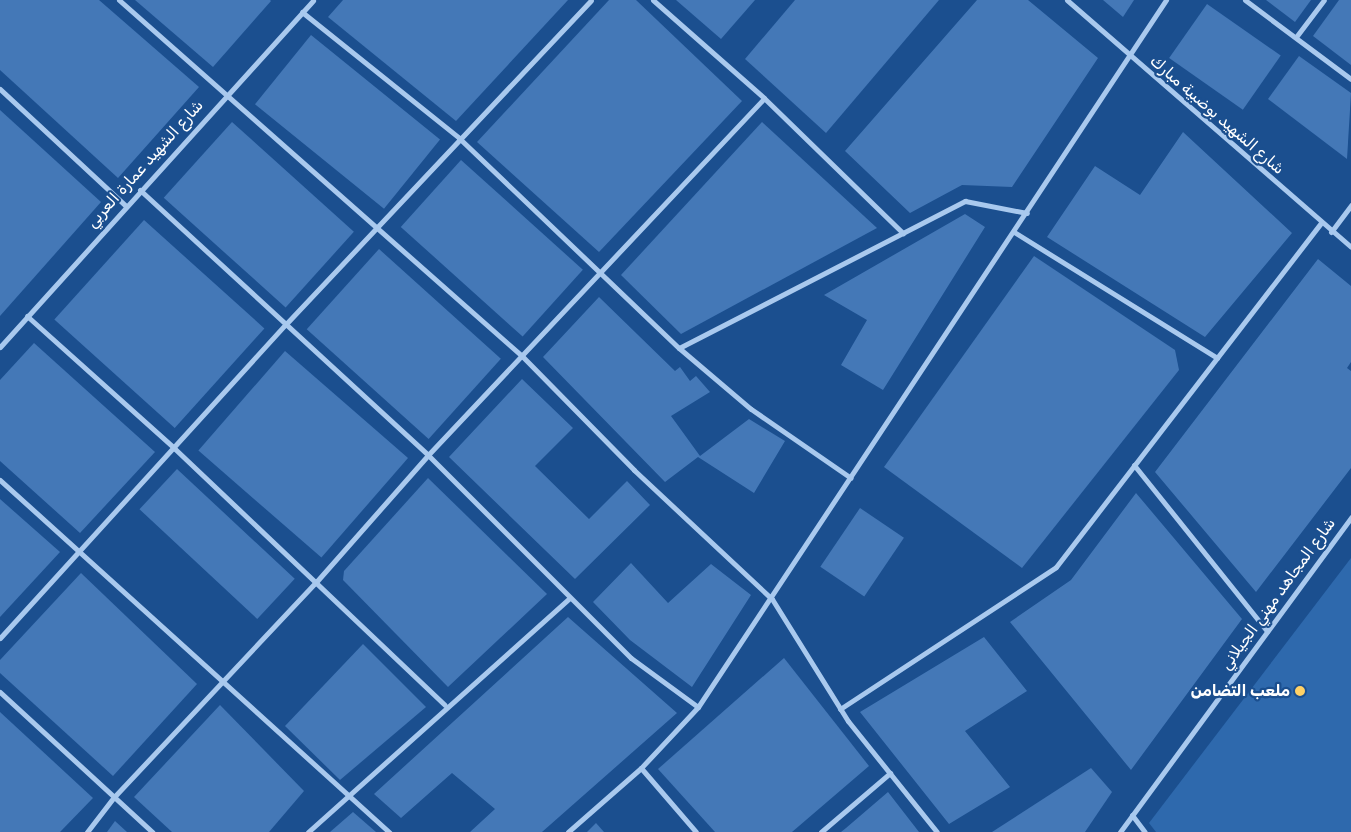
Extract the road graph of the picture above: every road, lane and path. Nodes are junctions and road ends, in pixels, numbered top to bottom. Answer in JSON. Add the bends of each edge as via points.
{"nodes":[{"id":1,"x":119,"y":0,"type":"edge"},
{"id":2,"x":314,"y":0,"type":"edge"},
{"id":3,"x":591,"y":0,"type":"edge"},
{"id":4,"x":653,"y":0,"type":"edge"},
{"id":5,"x":1067,"y":0,"type":"edge"},
{"id":6,"x":1166,"y":0,"type":"edge"},
{"id":7,"x":1244,"y":0,"type":"edge"},
{"id":8,"x":1324,"y":0,"type":"edge"},
{"id":9,"x":302,"y":12,"type":"junction"},
{"id":10,"x":1296,"y":37,"type":"junction"},
{"id":11,"x":1131,"y":56,"type":"junction"},
{"id":12,"x":1351,"y":79,"type":"edge"},
{"id":13,"x":0,"y":89,"type":"edge"},
{"id":14,"x":224,"y":94,"type":"junction"},
{"id":15,"x":764,"y":98,"type":"junction"},
{"id":16,"x":459,"y":138,"type":"junction"},
{"id":17,"x":140,"y":190,"type":"junction"},
{"id":18,"x":125,"y":205,"type":"junction"},
{"id":19,"x":1351,"y":205,"type":"edge"},
{"id":20,"x":1027,"y":212,"type":"junction"},
{"id":21,"x":1321,"y":223,"type":"junction"},
{"id":22,"x":378,"y":228,"type":"junction"},
{"id":23,"x":1014,"y":232,"type":"junction"},
{"id":24,"x":1331,"y":232,"type":"junction"},
{"id":25,"x":903,"y":233,"type":"junction"},
{"id":26,"x":1351,"y":248,"type":"edge"},
{"id":27,"x":602,"y":274,"type":"junction"},
{"id":28,"x":27,"y":316,"type":"junction"},
{"id":29,"x":285,"y":325,"type":"junction"},
{"id":30,"x":0,"y":348,"type":"edge"},
{"id":31,"x":679,"y":348,"type":"junction"},
{"id":32,"x":522,"y":356,"type":"junction"},
{"id":33,"x":1217,"y":358,"type":"junction"},
{"id":34,"x":174,"y":448,"type":"junction"},
{"id":35,"x":428,"y":455,"type":"junction"},
{"id":36,"x":1134,"y":465,"type":"junction"},
{"id":37,"x":851,"y":478,"type":"junction"},
{"id":38,"x":0,"y":480,"type":"edge"},
{"id":39,"x":1351,"y":517,"type":"edge"},
{"id":40,"x":80,"y":551,"type":"junction"},
{"id":41,"x":317,"y":581,"type":"junction"},
{"id":42,"x":569,"y":599,"type":"junction"},
{"id":43,"x":772,"y":599,"type":"junction"},
{"id":44,"x":1267,"y":631,"type":"junction"},
{"id":45,"x":0,"y":638,"type":"edge"},
{"id":46,"x":221,"y":682,"type":"junction"},
{"id":47,"x":0,"y":692,"type":"edge"},
{"id":48,"x":446,"y":706,"type":"junction"},
{"id":49,"x":698,"y":707,"type":"junction"},
{"id":50,"x":840,"y":709,"type":"junction"},
{"id":51,"x":641,"y":768,"type":"junction"},
{"id":52,"x":890,"y":773,"type":"junction"},
{"id":53,"x":114,"y":796,"type":"junction"},
{"id":54,"x":345,"y":797,"type":"junction"},
{"id":55,"x":1132,"y":815,"type":"junction"},
{"id":56,"x":87,"y":832,"type":"edge"},
{"id":57,"x":152,"y":832,"type":"edge"},
{"id":58,"x":308,"y":832,"type":"edge"},
{"id":59,"x":389,"y":832,"type":"edge"},
{"id":60,"x":568,"y":832,"type":"edge"},
{"id":61,"x":696,"y":832,"type":"edge"},
{"id":62,"x":821,"y":832,"type":"edge"},
{"id":63,"x":937,"y":832,"type":"edge"},
{"id":64,"x":1120,"y":832,"type":"edge"},
{"id":65,"x":1146,"y":832,"type":"edge"}],
"edges":[{"from":1,"to":14,"type":"street"},
{"from":2,"to":9,"type":"street","name":"شارع الشهيد عمارة العربي"},
{"from":3,"to":16,"type":"street"},
{"from":4,"to":15,"type":"street"},
{"from":5,"to":11,"type":"street","name":"شارع الشهيد بوضبية مبارك"},
{"from":6,"to":11,"type":"street"},
{"from":7,"to":10,"type":"street"},
{"from":8,"to":10,"type":"street"},
{"from":9,"to":14,"type":"street","name":"شارع الشهيد عمارة العربي"},
{"from":9,"to":16,"type":"street"},
{"from":10,"to":12,"type":"street"},
{"from":11,"to":20,"type":"street"},
{"from":11,"to":21,"type":"street","name":"شارع الشهيد بوضبية مبارك"},
{"from":13,"to":18,"type":"street"},
{"from":14,"to":17,"type":"street","name":"شارع الشهيد عمارة العربي"},
{"from":14,"to":22,"type":"street"},
{"from":15,"to":25,"type":"street"},
{"from":15,"to":27,"type":"street"},
{"from":16,"to":22,"type":"street"},
{"from":16,"to":27,"type":"street"},
{"from":17,"to":18,"type":"street","name":"شارع الشهيد عمارة العربي"},
{"from":17,"to":29,"type":"street"},
{"from":18,"to":28,"type":"street","name":"شارع الشهيد عمارة العربي"},
{"from":19,"to":24,"type":"street"},
{"from":20,"to":23,"type":"street"},
{"from":20,"to":25,"type":"street","via":[[965,201]]},
{"from":21,"to":24,"type":"street","name":"شارع الشهيد بوضبية مبارك"},
{"from":21,"to":33,"type":"street"},
{"from":22,"to":29,"type":"street"},
{"from":22,"to":32,"type":"street"},
{"from":23,"to":33,"type":"street"},
{"from":23,"to":37,"type":"street"},
{"from":24,"to":26,"type":"street","name":"شارع الشهيد بوضبية مبارك"},
{"from":25,"to":31,"type":"street"},
{"from":27,"to":31,"type":"street"},
{"from":27,"to":32,"type":"street"},
{"from":28,"to":30,"type":"street","name":"شارع الشهيد عمارة العربي"},
{"from":28,"to":34,"type":"street"},
{"from":29,"to":34,"type":"street"},
{"from":29,"to":35,"type":"street"},
{"from":31,"to":37,"type":"street","via":[[751,409]]},
{"from":32,"to":35,"type":"street"},
{"from":32,"to":43,"type":"street","via":[[634,470]]},
{"from":33,"to":36,"type":"street"},
{"from":34,"to":40,"type":"street"},
{"from":34,"to":41,"type":"street"},
{"from":35,"to":41,"type":"street"},
{"from":35,"to":42,"type":"street"},
{"from":36,"to":44,"type":"street"},
{"from":36,"to":50,"type":"street","via":[[1056,566]]},
{"from":37,"to":43,"type":"street"},
{"from":38,"to":40,"type":"street"},
{"from":39,"to":44,"type":"street","name":"شارع المجاهد مهني الجيلاني"},
{"from":40,"to":45,"type":"street"},
{"from":40,"to":46,"type":"street"},
{"from":41,"to":46,"type":"street"},
{"from":41,"to":48,"type":"street"},
{"from":42,"to":48,"type":"street"},
{"from":42,"to":49,"type":"street","via":[[631,658]]},
{"from":43,"to":49,"type":"street"},
{"from":43,"to":50,"type":"street"},
{"from":44,"to":55,"type":"street","name":"شارع المجاهد مهني الجيلاني"},
{"from":46,"to":53,"type":"street"},
{"from":46,"to":54,"type":"street"},
{"from":47,"to":53,"type":"street"},
{"from":48,"to":54,"type":"street"},
{"from":49,"to":51,"type":"street"},
{"from":50,"to":52,"type":"street"},
{"from":51,"to":60,"type":"street"},
{"from":51,"to":61,"type":"street"},
{"from":52,"to":62,"type":"street"},
{"from":52,"to":63,"type":"street"},
{"from":53,"to":56,"type":"street"},
{"from":53,"to":57,"type":"street"},
{"from":54,"to":58,"type":"street"},
{"from":54,"to":59,"type":"street"},
{"from":55,"to":64,"type":"street","name":"شارع المجاهد مهني الجيلاني"},
{"from":55,"to":65,"type":"street"}]}
